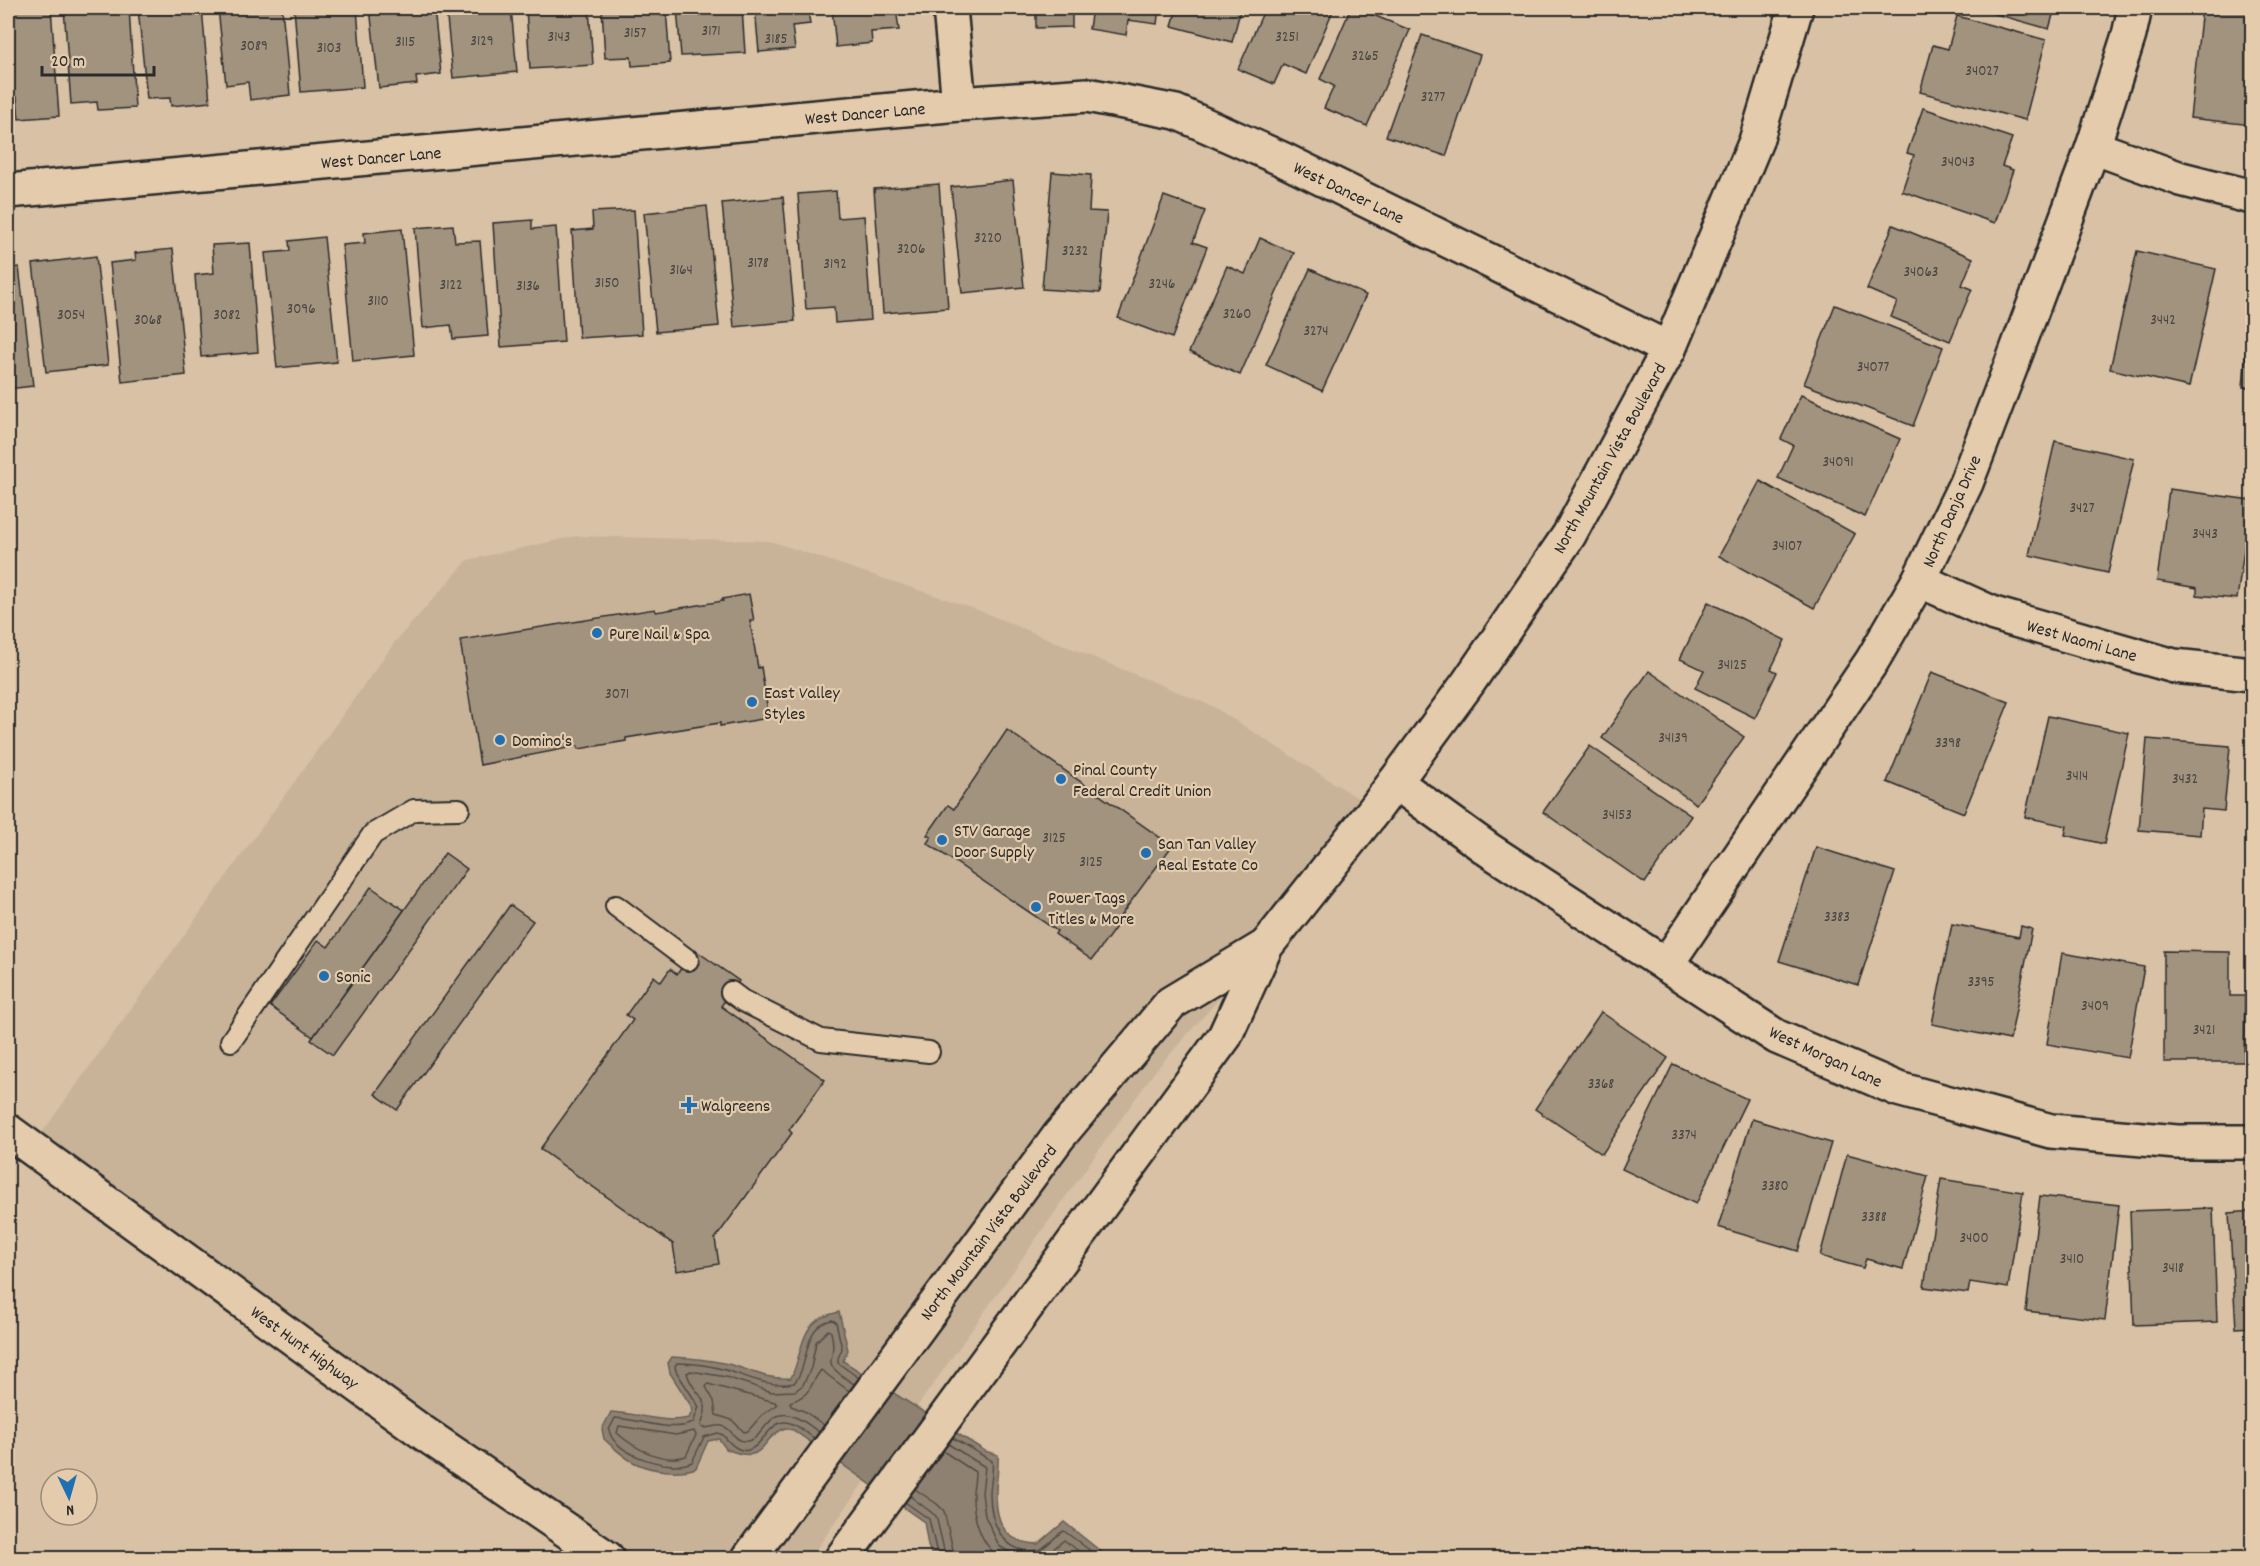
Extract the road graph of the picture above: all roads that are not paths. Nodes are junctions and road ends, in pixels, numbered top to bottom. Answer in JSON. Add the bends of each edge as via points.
{"nodes":[{"id":1,"x":950,"y":8,"type":"edge"},
{"id":2,"x":1796,"y":8,"type":"edge"},
{"id":3,"x":2135,"y":8,"type":"edge"},
{"id":4,"x":959,"y":104,"type":"junction"},
{"id":5,"x":2093,"y":147,"type":"junction"},
{"id":6,"x":8,"y":192,"type":"edge"},
{"id":7,"x":2253,"y":197,"type":"edge"},
{"id":8,"x":1670,"y":350,"type":"junction"},
{"id":9,"x":1919,"y":580,"type":"junction"},
{"id":10,"x":2253,"y":674,"type":"edge"},
{"id":11,"x":1395,"y":782,"type":"junction"},
{"id":12,"x":459,"y":809,"type":"dead end"},
{"id":13,"x":616,"y":906,"type":"dead end"},
{"id":14,"x":1266,"y":946,"type":"junction"},
{"id":15,"x":688,"y":960,"type":"dead end"},
{"id":16,"x":1666,"y":965,"type":"junction"},
{"id":17,"x":731,"y":992,"type":"dead end"},
{"id":18,"x":231,"y":1041,"type":"dead end"},
{"id":19,"x":929,"y":1052,"type":"dead end"},
{"id":20,"x":8,"y":1131,"type":"edge"},
{"id":21,"x":2253,"y":1142,"type":"edge"},
{"id":22,"x":754,"y":1552,"type":"edge"},
{"id":23,"x":607,"y":1558,"type":"edge"},
{"id":24,"x":842,"y":1558,"type":"edge"}],
"edges":[{"from":1,"to":4,"type":"street"},
{"from":2,"to":8,"type":"street","name":"North Mountain Vista Boulevard","via":[[1756,141]]},
{"from":3,"to":5,"type":"street","name":"North Danja Drive"},
{"from":4,"to":6,"type":"street","name":"West Dancer Lane"},
{"from":4,"to":8,"type":"street","name":"West Dancer Lane","via":[[1087,95],[1176,112],[1282,159]]},
{"from":5,"to":7,"type":"street","via":[[2181,179]]},
{"from":5,"to":9,"type":"street","name":"North Danja Drive","via":[[1966,483]]},
{"from":8,"to":11,"type":"street","name":"North Mountain Vista Boulevard","via":[[1569,535]]},
{"from":9,"to":10,"type":"street","name":"West Naomi Lane","via":[[1994,614],[2174,666]]},
{"from":9,"to":16,"type":"street","name":"North Danja Drive","via":[[1872,661]]},
{"from":11,"to":14,"type":"street","name":"North Mountain Vista Boulevard"},
{"from":11,"to":16,"type":"street","name":"West Morgan Lane","via":[[1489,850]]},
{"from":12,"to":18,"type":"lane","via":[[414,810],[373,834]]},
{"from":13,"to":15,"type":"lane"},
{"from":14,"to":22,"type":"street","name":"North Mountain Vista Boulevard","via":[[1171,1003],[1059,1136]]},
{"from":14,"to":24,"type":"street","name":"North Mountain Vista Boulevard","via":[[1225,1036]]},
{"from":16,"to":21,"type":"street","name":"West Morgan Lane","via":[[1777,1037],[1898,1089],[2051,1131],[2177,1142]]},
{"from":17,"to":19,"type":"lane","via":[[821,1040]]},
{"from":20,"to":23,"type":"street","name":"West Hunt Highway","via":[[422,1432]]}]}
